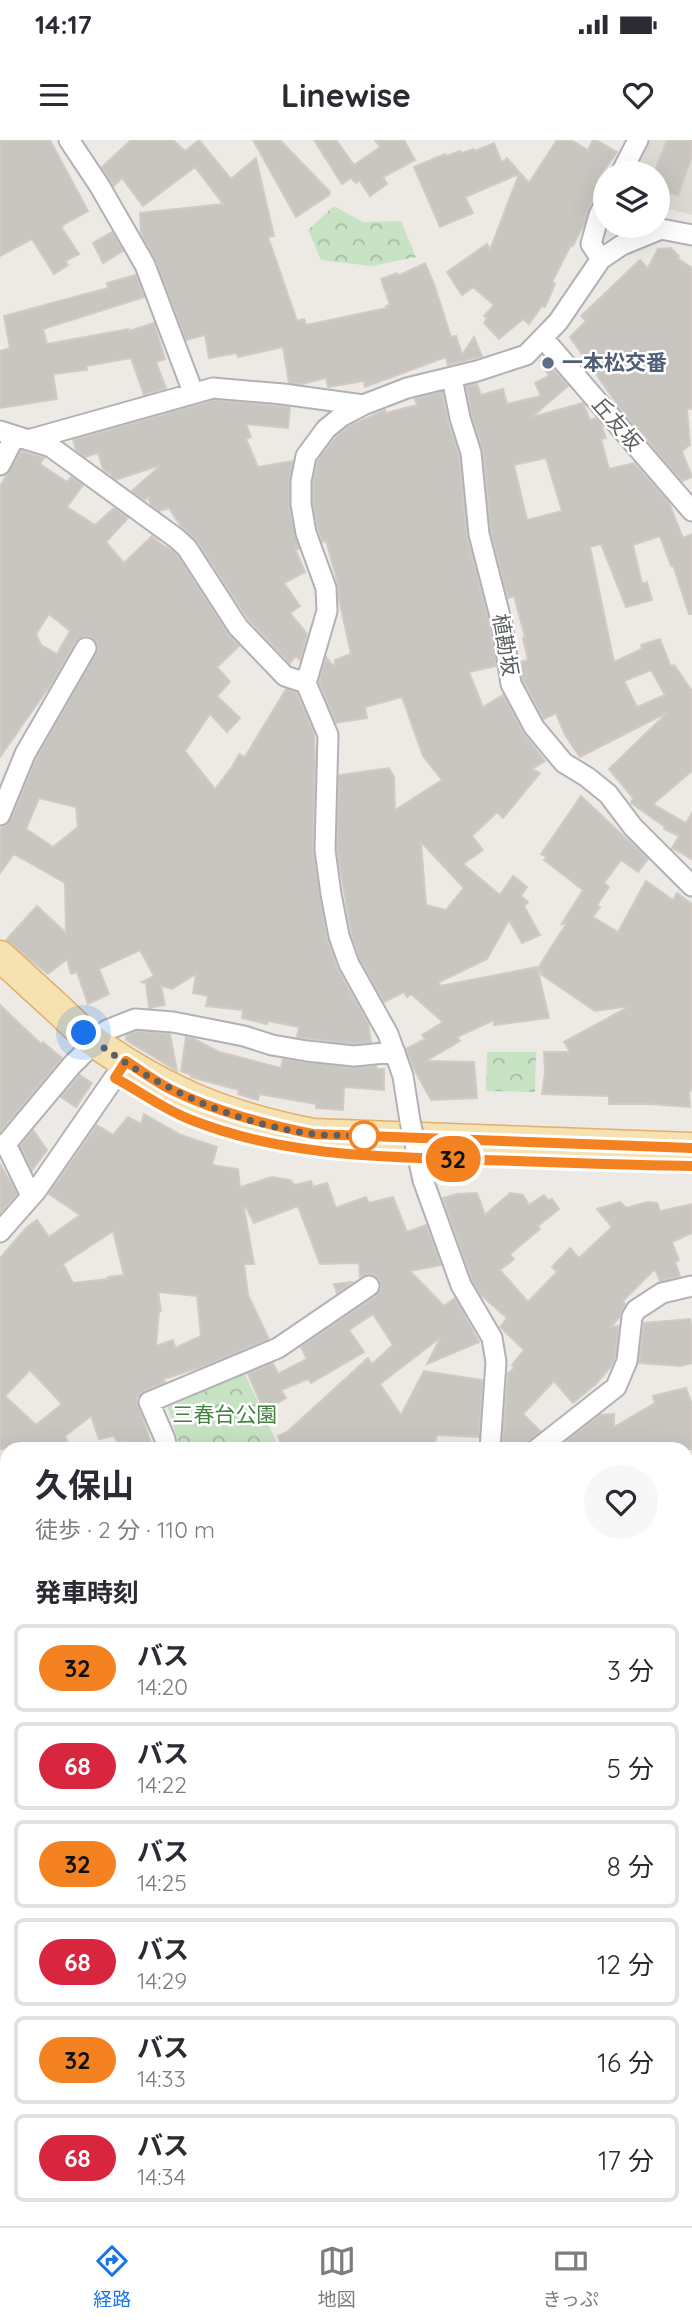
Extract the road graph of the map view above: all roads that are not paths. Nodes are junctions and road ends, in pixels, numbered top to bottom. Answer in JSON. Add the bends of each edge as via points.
{"nodes":[{"id":1,"x":69,"y":140,"type":"edge"},
{"id":2,"x":638,"y":140,"type":"edge"},
{"id":3,"x":627,"y":161,"type":"edge"},
{"id":4,"x":692,"y":234,"type":"edge"},
{"id":5,"x":593,"y":237,"type":"edge"},
{"id":6,"x":601,"y":259,"type":"junction"},
{"id":7,"x":543,"y":338,"type":"junction"},
{"id":8,"x":452,"y":378,"type":"junction"},
{"id":9,"x":193,"y":392,"type":"junction"},
{"id":10,"x":324,"y":399,"type":"junction"},
{"id":11,"x":363,"y":405,"type":"junction"},
{"id":12,"x":323,"y":434,"type":"junction"},
{"id":13,"x":14,"y":436,"type":"edge"},
{"id":14,"x":0,"y":464,"type":"edge"},
{"id":15,"x":692,"y":511,"type":"edge"},
{"id":16,"x":86,"y":648,"type":"dead end"},
{"id":17,"x":306,"y":683,"type":"junction"},
{"id":18,"x":0,"y":815,"type":"edge"},
{"id":19,"x":692,"y":886,"type":"edge"},
{"id":20,"x":0,"y":956,"type":"edge"},
{"id":21,"x":0,"y":983,"type":"edge"},
{"id":22,"x":90,"y":1048,"type":"junction"},
{"id":23,"x":395,"y":1052,"type":"junction"},
{"id":24,"x":120,"y":1070,"type":"junction"},
{"id":25,"x":3,"y":1144,"type":"edge"},
{"id":26,"x":692,"y":1148,"type":"edge"},
{"id":27,"x":692,"y":1166,"type":"edge"},
{"id":28,"x":31,"y":1196,"type":"junction"},
{"id":29,"x":0,"y":1232,"type":"edge"},
{"id":30,"x":369,"y":1286,"type":"dead end"},
{"id":31,"x":692,"y":1286,"type":"edge"},
{"id":32,"x":166,"y":1442,"type":"edge"},
{"id":33,"x":490,"y":1442,"type":"edge"},
{"id":34,"x":546,"y":1442,"type":"edge"}],
"edges":[{"from":1,"to":9,"type":"street","via":[[145,265]]},
{"from":2,"to":3,"type":"street"},
{"from":4,"to":6,"type":"street","via":[[662,229]]},
{"from":5,"to":6,"type":"street","via":[[591,244]]},
{"from":6,"to":7,"type":"street"},
{"from":7,"to":8,"type":"street","via":[[526,355]]},
{"from":7,"to":15,"type":"street","name":"丘友坂"},
{"from":8,"to":11,"type":"street"},
{"from":8,"to":19,"type":"street","name":"植勘坂","via":[[471,453],[479,534],[502,624],[511,684],[534,727],[564,763],[608,794]]},
{"from":9,"to":10,"type":"street","via":[[213,388]]},
{"from":9,"to":13,"type":"street","via":[[82,426]]},
{"from":10,"to":11,"type":"street"},
{"from":10,"to":12,"type":"street"},
{"from":11,"to":12,"type":"street"},
{"from":12,"to":17,"type":"street","via":[[306,456],[300,481],[306,533],[326,588],[327,611]]},
{"from":13,"to":14,"type":"street"},
{"from":13,"to":17,"type":"street","via":[[51,447],[183,544],[238,627],[285,676]]},
{"from":16,"to":18,"type":"street","via":[[25,754]]},
{"from":17,"to":23,"type":"street","via":[[328,735],[325,850],[339,936]]},
{"from":20,"to":22,"type":"main road"},
{"from":21,"to":22,"type":"main road"},
{"from":22,"to":23,"type":"street","via":[[107,1030],[135,1019],[173,1022],[307,1051],[354,1056]]},
{"from":22,"to":24,"type":"main road"},
{"from":22,"to":25,"type":"street"},
{"from":23,"to":33,"type":"street","bridge":true,"via":[[423,1180],[461,1285],[492,1338],[496,1362]]},
{"from":24,"to":26,"type":"main road","via":[[200,1102],[313,1134]]},
{"from":24,"to":27,"type":"main road","via":[[192,1121],[324,1152]]},
{"from":24,"to":28,"type":"street"},
{"from":25,"to":28,"type":"street"},
{"from":28,"to":29,"type":"street"},
{"from":30,"to":32,"type":"street","via":[[278,1348],[149,1402]]},
{"from":31,"to":34,"type":"street","via":[[662,1293],[636,1310],[627,1361],[616,1387]]}]}
